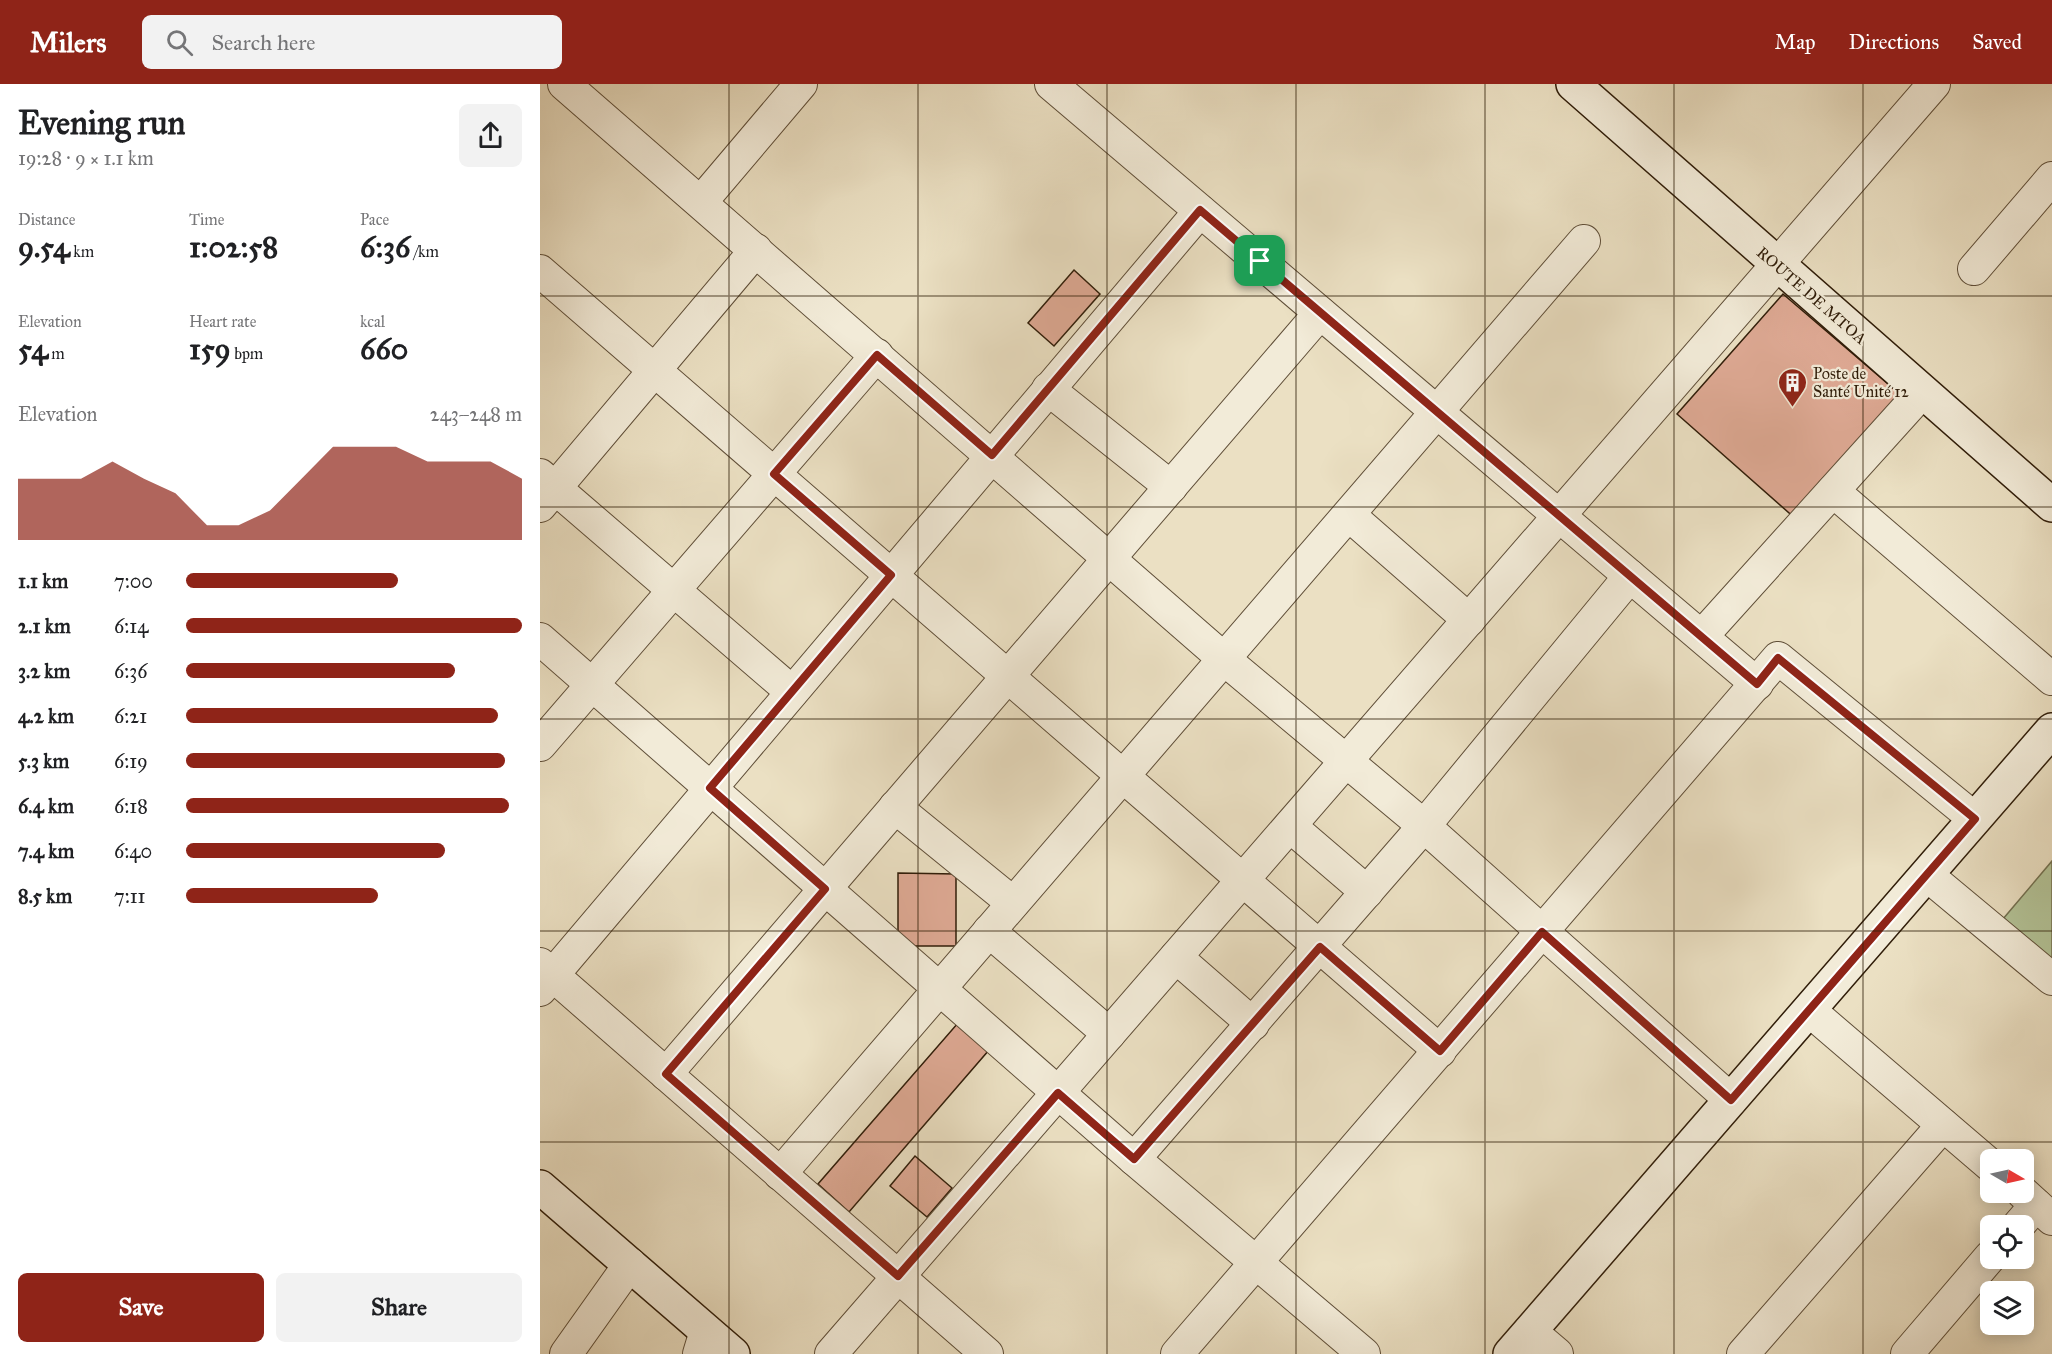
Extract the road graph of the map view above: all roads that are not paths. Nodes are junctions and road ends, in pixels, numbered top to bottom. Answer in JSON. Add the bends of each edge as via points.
{"nodes":[{"id":1,"x":564,"y":84,"type":"edge"},
{"id":2,"x":801,"y":84,"type":"edge"},
{"id":3,"x":1050,"y":84,"type":"edge"},
{"id":4,"x":1573,"y":84,"type":"edge"},
{"id":5,"x":1934,"y":84,"type":"edge"},
{"id":6,"x":2052,"y":178,"type":"edge"},
{"id":7,"x":701,"y":202,"type":"junction"},
{"id":8,"x":1200,"y":210,"type":"junction"},
{"id":9,"x":1584,"y":241,"type":"dead end"},
{"id":10,"x":756,"y":250,"type":"junction"},
{"id":11,"x":1777,"y":264,"type":"junction"},
{"id":12,"x":1974,"y":269,"type":"dead end"},
{"id":13,"x":540,"y":272,"type":"edge"},
{"id":14,"x":1320,"y":312,"type":"junction"},
{"id":15,"x":877,"y":355,"type":"junction"},
{"id":16,"x":654,"y":371,"type":"junction"},
{"id":17,"x":1048,"y":389,"type":"junction"},
{"id":18,"x":1922,"y":392,"type":"junction"},
{"id":19,"x":1437,"y":412,"type":"junction"},
{"id":20,"x":992,"y":455,"type":"junction"},
{"id":21,"x":774,"y":474,"type":"junction"},
{"id":22,"x":1171,"y":487,"type":"junction"},
{"id":23,"x":545,"y":489,"type":"edge"},
{"id":24,"x":1833,"y":491,"type":"junction"},
{"id":25,"x":2052,"y":505,"type":"edge"},
{"id":26,"x":1348,"y":514,"type":"junction"},
{"id":27,"x":1560,"y":516,"type":"junction"},
{"id":28,"x":1109,"y":558,"type":"junction"},
{"id":29,"x":891,"y":575,"type":"junction"},
{"id":30,"x":1630,"y":576,"type":"junction"},
{"id":31,"x":674,"y":590,"type":"junction"},
{"id":32,"x":1469,"y":620,"type":"junction"},
{"id":33,"x":1702,"y":636,"type":"junction"},
{"id":34,"x":540,"y":639,"type":"edge"},
{"id":35,"x":1224,"y":659,"type":"junction"},
{"id":36,"x":1008,"y":676,"type":"junction"},
{"id":37,"x":2052,"y":679,"type":"edge"},
{"id":38,"x":1757,"y":684,"type":"junction"},
{"id":39,"x":592,"y":685,"type":"junction"},
{"id":40,"x":792,"y":693,"type":"junction"},
{"id":41,"x":2052,"y":730,"type":"edge"},
{"id":42,"x":540,"y":745,"type":"edge"},
{"id":43,"x":1346,"y":761,"type":"junction"},
{"id":44,"x":1123,"y":776,"type":"junction"},
{"id":45,"x":710,"y":788,"type":"junction"},
{"id":46,"x":895,"y":807,"type":"junction"},
{"id":47,"x":1975,"y":819,"type":"junction"},
{"id":48,"x":1290,"y":826,"type":"junction"},
{"id":49,"x":1424,"y":826,"type":"junction"},
{"id":50,"x":1927,"y":875,"type":"junction"},
{"id":51,"x":1242,"y":880,"type":"junction"},
{"id":52,"x":825,"y":889,"type":"junction"},
{"id":53,"x":1368,"y":892,"type":"junction"},
{"id":54,"x":1013,"y":903,"type":"junction"},
{"id":55,"x":989,"y":931,"type":"junction"},
{"id":56,"x":1542,"y":932,"type":"junction"},
{"id":57,"x":1320,"y":947,"type":"junction"},
{"id":58,"x":1176,"y":957,"type":"junction"},
{"id":59,"x":544,"y":976,"type":"edge"},
{"id":60,"x":2052,"y":979,"type":"edge"},
{"id":61,"x":940,"y":989,"type":"junction"},
{"id":62,"x":1809,"y":1010,"type":"junction"},
{"id":63,"x":1253,"y":1024,"type":"junction"},
{"id":64,"x":1109,"y":1034,"type":"junction"},
{"id":65,"x":1440,"y":1051,"type":"junction"},
{"id":66,"x":666,"y":1074,"type":"junction"},
{"id":67,"x":1058,"y":1093,"type":"junction"},
{"id":68,"x":1731,"y":1100,"type":"junction"},
{"id":69,"x":1943,"y":1125,"type":"junction"},
{"id":70,"x":1980,"y":1156,"type":"edge"},
{"id":71,"x":1134,"y":1159,"type":"junction"},
{"id":72,"x":780,"y":1174,"type":"junction"},
{"id":73,"x":540,"y":1187,"type":"edge"},
{"id":74,"x":1256,"y":1263,"type":"junction"},
{"id":75,"x":630,"y":1264,"type":"junction"},
{"id":76,"x":1980,"y":1269,"type":"edge"},
{"id":77,"x":898,"y":1276,"type":"junction"},
{"id":78,"x":703,"y":1343,"type":"edge"},
{"id":79,"x":1520,"y":1343,"type":"edge"},
{"id":80,"x":566,"y":1354,"type":"edge"},
{"id":81,"x":733,"y":1354,"type":"edge"},
{"id":82,"x":831,"y":1354,"type":"edge"},
{"id":83,"x":987,"y":1354,"type":"edge"},
{"id":84,"x":1177,"y":1354,"type":"edge"},
{"id":85,"x":1364,"y":1354,"type":"edge"},
{"id":86,"x":1557,"y":1354,"type":"edge"},
{"id":87,"x":1743,"y":1354,"type":"edge"},
{"id":88,"x":1907,"y":1354,"type":"edge"}],
"edges":[{"from":1,"to":7,"type":"street"},
{"from":2,"to":7,"type":"street"},
{"from":3,"to":8,"type":"street"},
{"from":4,"to":11,"type":"street","name":"ROUTE DE MTOA"},
{"from":5,"to":11,"type":"street"},
{"from":6,"to":12,"type":"street"},
{"from":7,"to":10,"type":"street"},
{"from":8,"to":14,"type":"street"},
{"from":8,"to":17,"type":"street"},
{"from":9,"to":19,"type":"street"},
{"from":10,"to":15,"type":"street"},
{"from":10,"to":16,"type":"street"},
{"from":11,"to":18,"type":"street","name":"ROUTE DE MTOA"},
{"from":11,"to":27,"type":"street"},
{"from":13,"to":16,"type":"street"},
{"from":14,"to":19,"type":"street"},
{"from":14,"to":22,"type":"street"},
{"from":15,"to":20,"type":"street"},
{"from":15,"to":21,"type":"street"},
{"from":16,"to":21,"type":"street"},
{"from":16,"to":23,"type":"street"},
{"from":17,"to":20,"type":"street"},
{"from":17,"to":22,"type":"street"},
{"from":18,"to":24,"type":"street"},
{"from":18,"to":25,"type":"street","name":"ROUTE DE MTOA"},
{"from":19,"to":26,"type":"street"},
{"from":19,"to":27,"type":"street"},
{"from":20,"to":28,"type":"street"},
{"from":20,"to":29,"type":"street"},
{"from":21,"to":29,"type":"street"},
{"from":21,"to":31,"type":"street"},
{"from":22,"to":28,"type":"street"},
{"from":23,"to":31,"type":"street"},
{"from":24,"to":33,"type":"street"},
{"from":24,"to":37,"type":"street"},
{"from":26,"to":32,"type":"street"},
{"from":26,"to":35,"type":"street"},
{"from":27,"to":30,"type":"street"},
{"from":27,"to":32,"type":"street"},
{"from":28,"to":35,"type":"street"},
{"from":28,"to":36,"type":"street"},
{"from":29,"to":36,"type":"street"},
{"from":29,"to":40,"type":"street"},
{"from":30,"to":33,"type":"street"},
{"from":30,"to":49,"type":"street"},
{"from":31,"to":39,"type":"street"},
{"from":31,"to":40,"type":"street"},
{"from":32,"to":43,"type":"street"},
{"from":33,"to":38,"type":"street"},
{"from":34,"to":39,"type":"street"},
{"from":35,"to":43,"type":"street"},
{"from":35,"to":44,"type":"street"},
{"from":36,"to":44,"type":"street"},
{"from":36,"to":46,"type":"street"},
{"from":38,"to":47,"type":"street","via":[[1778,658]]},
{"from":38,"to":56,"type":"street"},
{"from":39,"to":42,"type":"street"},
{"from":39,"to":45,"type":"street"},
{"from":40,"to":45,"type":"street"},
{"from":41,"to":47,"type":"street"},
{"from":43,"to":48,"type":"street"},
{"from":43,"to":49,"type":"street"},
{"from":44,"to":51,"type":"street"},
{"from":44,"to":54,"type":"street"},
{"from":45,"to":52,"type":"street"},
{"from":45,"to":59,"type":"street"},
{"from":46,"to":52,"type":"street"},
{"from":46,"to":54,"type":"street"},
{"from":47,"to":50,"type":"street"},
{"from":48,"to":51,"type":"street"},
{"from":48,"to":53,"type":"street"},
{"from":49,"to":53,"type":"street"},
{"from":49,"to":56,"type":"street"},
{"from":50,"to":60,"type":"street"},
{"from":50,"to":62,"type":"street"},
{"from":51,"to":57,"type":"street"},
{"from":51,"to":58,"type":"street"},
{"from":52,"to":61,"type":"street"},
{"from":52,"to":66,"type":"street"},
{"from":53,"to":57,"type":"street"},
{"from":54,"to":55,"type":"street"},
{"from":55,"to":61,"type":"street"},
{"from":55,"to":64,"type":"street"},
{"from":56,"to":65,"type":"street"},
{"from":56,"to":68,"type":"street"},
{"from":57,"to":63,"type":"street"},
{"from":57,"to":65,"type":"street"},
{"from":58,"to":63,"type":"street"},
{"from":58,"to":64,"type":"street"},
{"from":59,"to":66,"type":"street"},
{"from":61,"to":67,"type":"street"},
{"from":61,"to":72,"type":"street"},
{"from":62,"to":68,"type":"street"},
{"from":62,"to":69,"type":"street"},
{"from":63,"to":71,"type":"street"},
{"from":64,"to":67,"type":"street"},
{"from":65,"to":74,"type":"street"},
{"from":66,"to":72,"type":"street"},
{"from":67,"to":71,"type":"street"},
{"from":67,"to":77,"type":"street"},
{"from":68,"to":79,"type":"street"},
{"from":69,"to":70,"type":"street"},
{"from":69,"to":87,"type":"street"},
{"from":71,"to":74,"type":"street"},
{"from":72,"to":77,"type":"street"},
{"from":73,"to":75,"type":"street"},
{"from":74,"to":84,"type":"street"},
{"from":74,"to":85,"type":"street"},
{"from":75,"to":78,"type":"street"},
{"from":75,"to":80,"type":"street"},
{"from":76,"to":88,"type":"street"},
{"from":77,"to":82,"type":"street"},
{"from":77,"to":83,"type":"street"},
{"from":78,"to":81,"type":"street"},
{"from":79,"to":86,"type":"street"}]}
